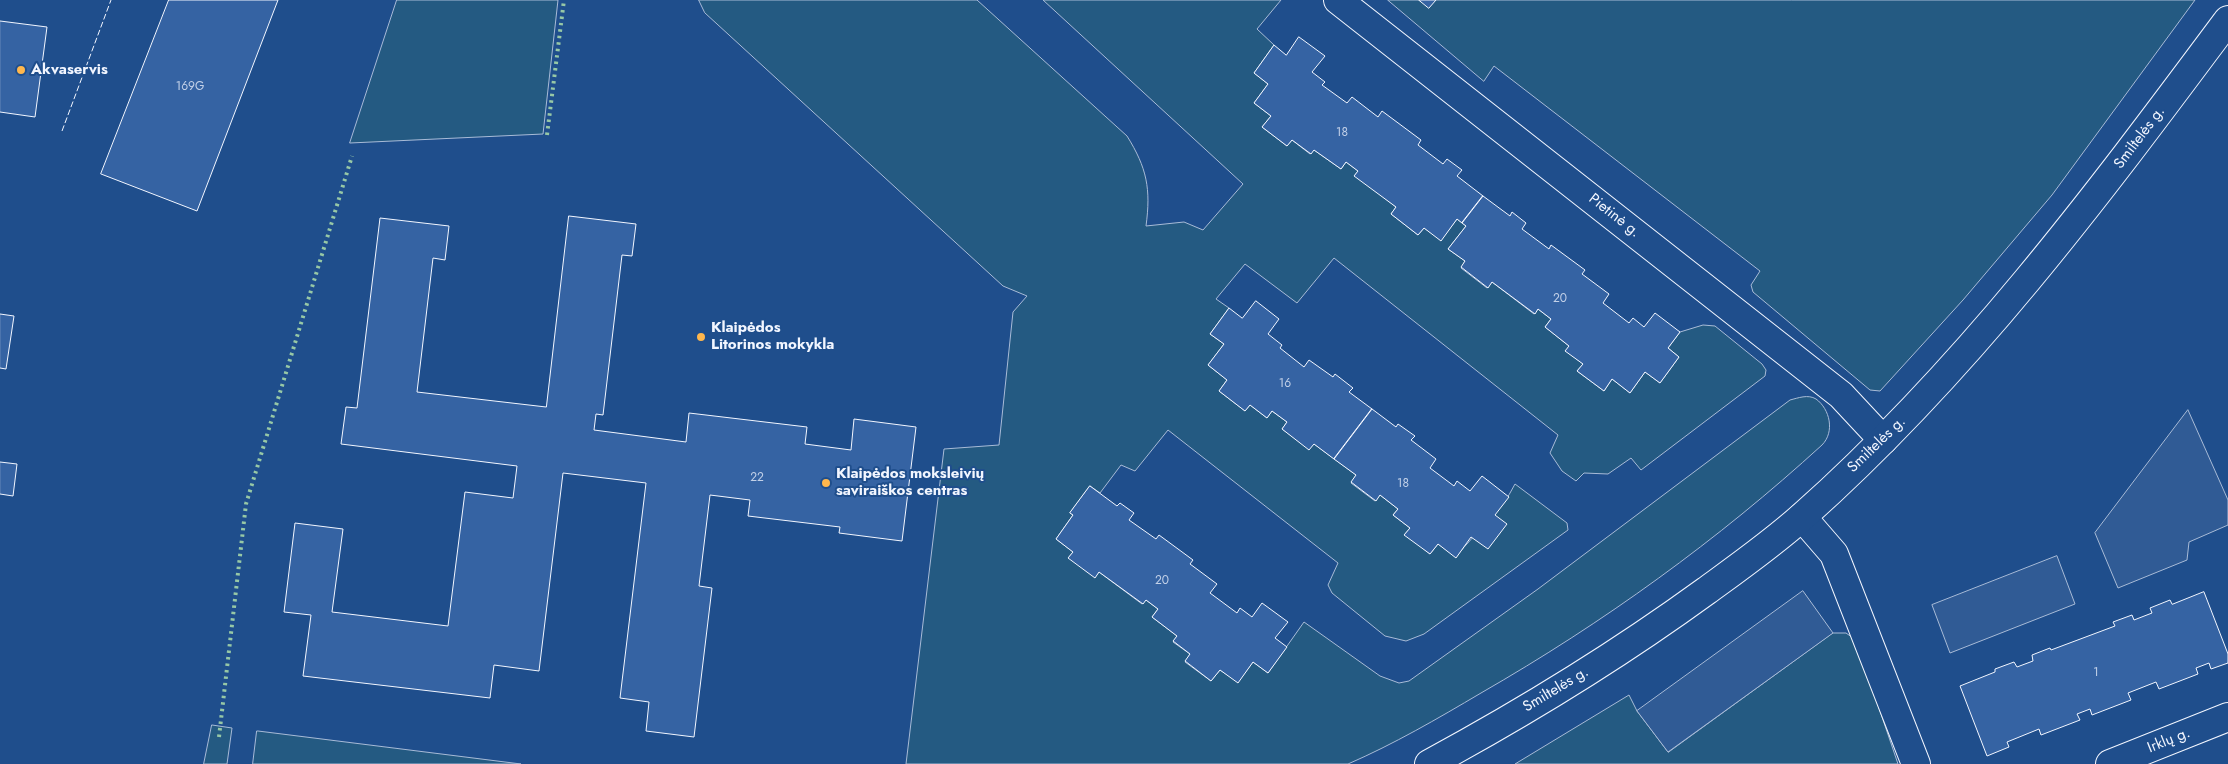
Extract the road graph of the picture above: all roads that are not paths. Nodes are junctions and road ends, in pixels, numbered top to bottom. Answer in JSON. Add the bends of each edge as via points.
{"nodes":[{"id":1,"x":1338,"y":0,"type":"edge"},
{"id":2,"x":2228,"y":20,"type":"edge"},
{"id":3,"x":1883,"y":440,"type":"junction"},
{"id":4,"x":1802,"y":517,"type":"junction"},
{"id":5,"x":2228,"y":717,"type":"edge"},
{"id":6,"x":1429,"y":764,"type":"edge"},
{"id":7,"x":1916,"y":764,"type":"edge"},
{"id":8,"x":2110,"y":764,"type":"edge"}],
"edges":[{"from":1,"to":3,"type":"street","name":"Pietinė g.","via":[[1841,395]]},
{"from":2,"to":3,"type":"street","name":"Smiltelės g.","via":[[2034,274],[1958,363]]},
{"from":3,"to":4,"type":"street","name":"Smiltelės g."},
{"from":4,"to":6,"type":"street","name":"Smiltelės g.","via":[[1658,626]]},
{"from":4,"to":7,"type":"street","via":[[1834,554]]},
{"from":5,"to":8,"type":"street","name":"Irklų g."}]}
